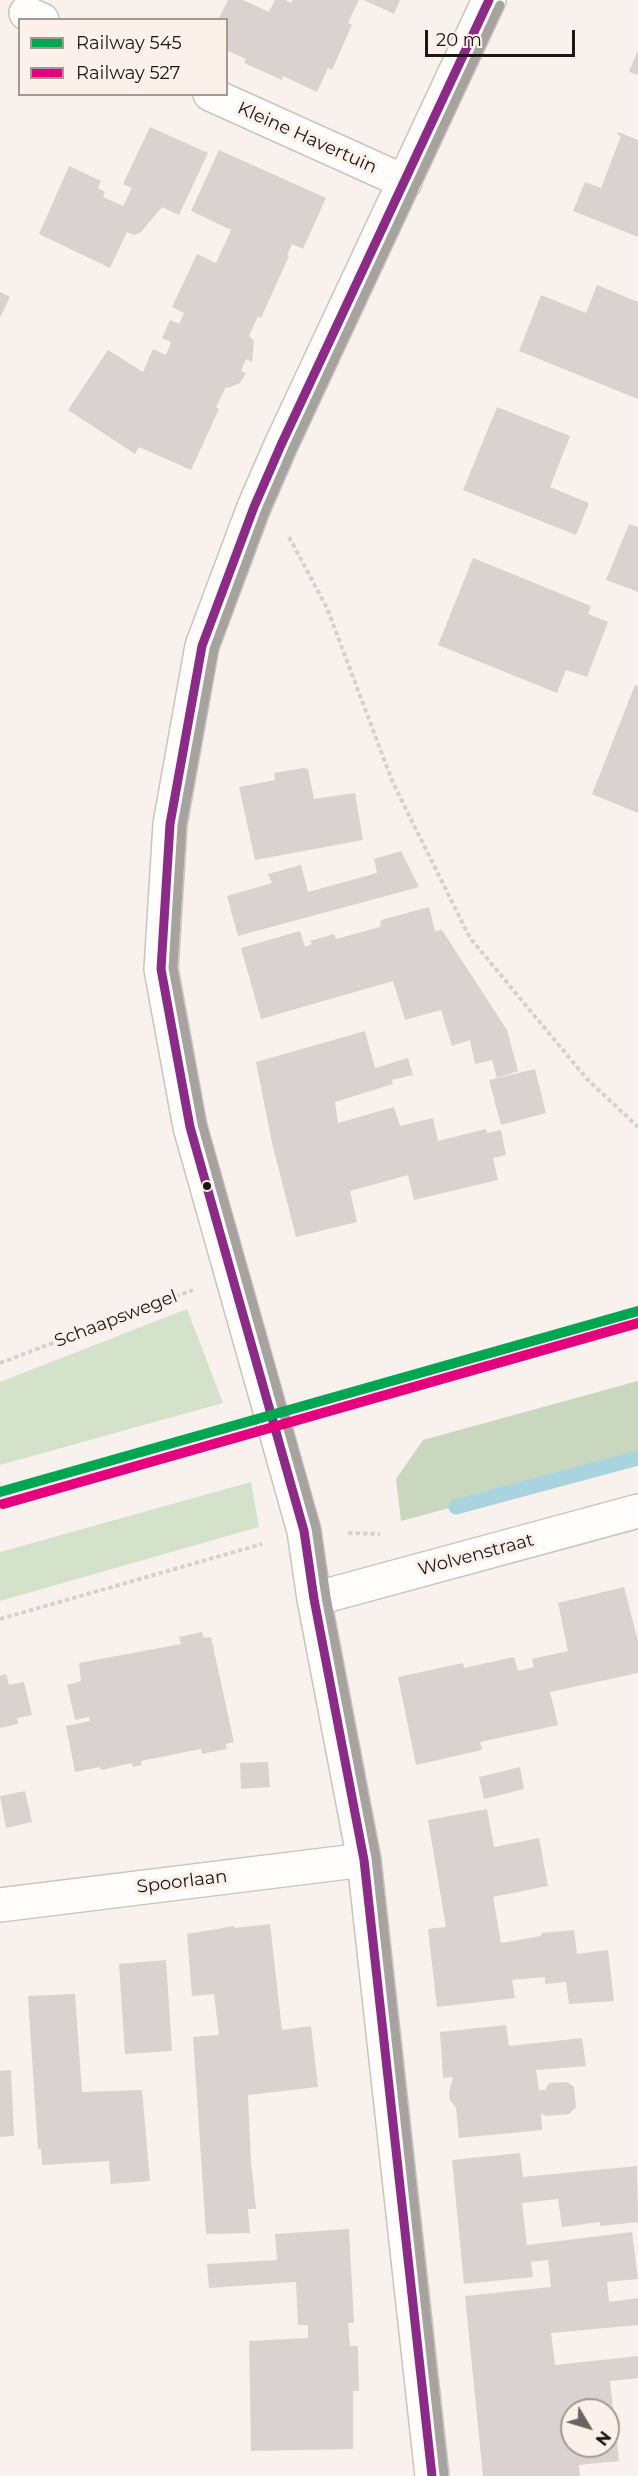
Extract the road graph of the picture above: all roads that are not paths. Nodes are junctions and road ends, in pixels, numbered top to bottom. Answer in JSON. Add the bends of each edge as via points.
{"nodes":[{"id":1,"x":489,"y":0,"type":"edge"},
{"id":2,"x":214,"y":96,"type":"edge"},
{"id":3,"x":405,"y":182,"type":"junction"},
{"id":4,"x":638,"y":1511,"type":"edge"},
{"id":5,"x":314,"y":1599,"type":"junction"},
{"id":6,"x":364,"y":1860,"type":"junction"},
{"id":7,"x":0,"y":1905,"type":"edge"},
{"id":8,"x":432,"y":2476,"type":"edge"}],
"edges":[{"from":1,"to":3,"type":"street"},
{"from":2,"to":3,"type":"street","name":"Kleine Havertuin"},
{"from":3,"to":5,"type":"street","via":[[254,507],[202,646],[170,824],[161,969],[190,1127],[304,1531]]},
{"from":4,"to":5,"type":"street","name":"Wolvenstraat"},
{"from":5,"to":6,"type":"street"},
{"from":6,"to":7,"type":"street","name":"Spoorlaan"},
{"from":6,"to":8,"type":"street"}]}
